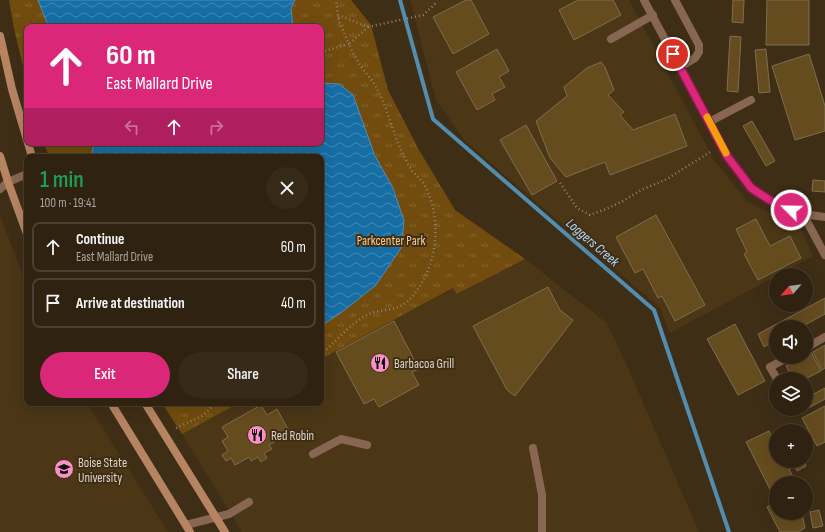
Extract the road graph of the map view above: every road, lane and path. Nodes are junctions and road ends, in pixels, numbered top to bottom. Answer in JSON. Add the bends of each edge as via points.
{"nodes":[{"id":1,"x":336,"y":0,"type":"edge"},
{"id":2,"x":644,"y":0,"type":"edge"},
{"id":3,"x":675,"y":0,"type":"edge"},
{"id":4,"x":436,"y":3,"type":"dead end"},
{"id":5,"x":653,"y":15,"type":"junction"},
{"id":6,"x":338,"y":17,"type":"junction"},
{"id":7,"x":368,"y":27,"type":"junction"},
{"id":8,"x":0,"y":36,"type":"edge"},
{"id":9,"x":611,"y":39,"type":"dead end"},
{"id":10,"x":349,"y":44,"type":"junction"},
{"id":11,"x":324,"y":51,"type":"edge"},
{"id":12,"x":680,"y":67,"type":"junction"},
{"id":13,"x":751,"y":100,"type":"dead end"},
{"id":14,"x":709,"y":122,"type":"junction"},
{"id":15,"x":24,"y":131,"type":"edge"},
{"id":16,"x":710,"y":152,"type":"dead end"},
{"id":17,"x":0,"y":156,"type":"edge"},
{"id":18,"x":24,"y":175,"type":"edge"},
{"id":19,"x":4,"y":182,"type":"edge"},
{"id":20,"x":560,"y":183,"type":"dead end"},
{"id":21,"x":0,"y":189,"type":"edge"},
{"id":22,"x":803,"y":214,"type":"junction"},
{"id":23,"x":825,"y":217,"type":"edge"},
{"id":24,"x":24,"y":227,"type":"edge"},
{"id":25,"x":825,"y":255,"type":"edge"},
{"id":26,"x":825,"y":337,"type":"edge"},
{"id":27,"x":813,"y":344,"type":"edge"},
{"id":28,"x":324,"y":352,"type":"edge"},
{"id":29,"x":776,"y":364,"type":"edge"},
{"id":30,"x":773,"y":372,"type":"edge"},
{"id":31,"x":113,"y":406,"type":"edge"},
{"id":32,"x":147,"y":406,"type":"edge"},
{"id":33,"x":213,"y":406,"type":"edge"},
{"id":34,"x":176,"y":428,"type":"dead end"},
{"id":35,"x":367,"y":444,"type":"dead end"},
{"id":36,"x":533,"y":448,"type":"dead end"},
{"id":37,"x":314,"y":454,"type":"dead end"},
{"id":38,"x":249,"y":502,"type":"dead end"},
{"id":39,"x":216,"y":517,"type":"junction"},
{"id":40,"x":188,"y":529,"type":"edge"},
{"id":41,"x":225,"y":532,"type":"edge"},
{"id":42,"x":542,"y":532,"type":"edge"}],
"edges":[{"from":1,"to":6,"type":"path"},
{"from":2,"to":5,"type":"street"},
{"from":3,"to":12,"type":"street","via":[[699,45],[699,52],[695,58]]},
{"from":4,"to":7,"type":"path","via":[[423,15]]},
{"from":5,"to":9,"type":"street"},
{"from":5,"to":12,"type":"street"},
{"from":6,"to":7,"type":"path","via":[[342,16]]},
{"from":6,"to":10,"type":"path"},
{"from":7,"to":10,"type":"path"},
{"from":8,"to":15,"type":"main road"},
{"from":10,"to":11,"type":"path"},
{"from":10,"to":28,"type":"path","via":[[360,65],[378,89],[410,168],[427,188],[435,221],[435,238],[428,269],[408,302],[364,316]]},
{"from":12,"to":14,"type":"street"},
{"from":13,"to":14,"type":"street"},
{"from":14,"to":22,"type":"street","via":[[727,156],[751,188],[779,206]]},
{"from":16,"to":20,"type":"path","via":[[667,179],[590,215],[577,208]]},
{"from":17,"to":19,"type":"main road"},
{"from":18,"to":19,"type":"street"},
{"from":19,"to":21,"type":"street"},
{"from":19,"to":24,"type":"main road"},
{"from":22,"to":23,"type":"street"},
{"from":22,"to":25,"type":"street"},
{"from":26,"to":27,"type":"street"},
{"from":29,"to":30,"type":"street","via":[[770,367]]},
{"from":31,"to":40,"type":"main road"},
{"from":32,"to":39,"type":"main road"},
{"from":33,"to":34,"type":"path","via":[[202,416]]},
{"from":35,"to":37,"type":"street","via":[[341,439]]},
{"from":36,"to":42,"type":"street","via":[[542,495]]},
{"from":38,"to":39,"type":"street","via":[[228,514]]},
{"from":39,"to":40,"type":"street"},
{"from":39,"to":41,"type":"main road"}]}
